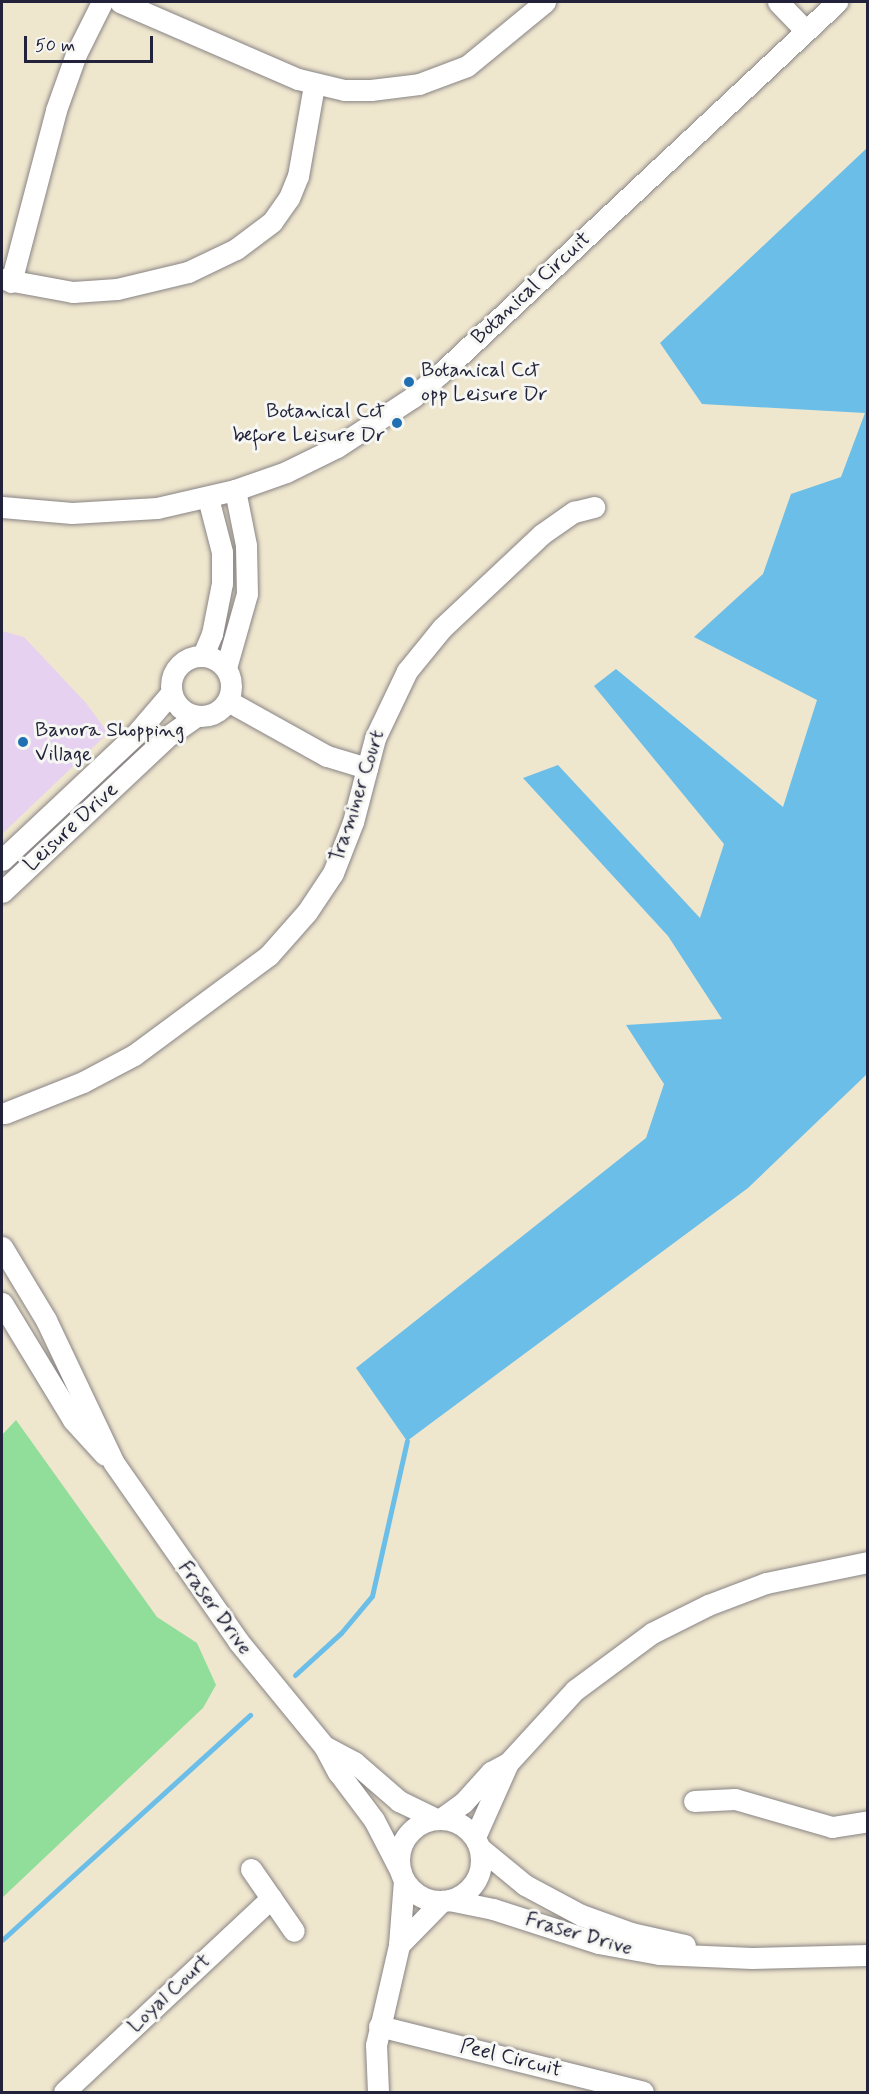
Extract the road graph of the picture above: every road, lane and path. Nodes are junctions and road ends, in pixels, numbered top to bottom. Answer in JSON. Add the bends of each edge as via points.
{"nodes":[{"id":1,"x":102,"y":2,"type":"edge"},
{"id":2,"x":120,"y":2,"type":"edge"},
{"id":3,"x":545,"y":2,"type":"edge"},
{"id":4,"x":778,"y":2,"type":"edge"},
{"id":5,"x":837,"y":2,"type":"edge"},
{"id":6,"x":806,"y":31,"type":"junction"},
{"id":7,"x":314,"y":85,"type":"junction"},
{"id":8,"x":6,"y":281,"type":"edge"},
{"id":9,"x":235,"y":490,"type":"junction"},
{"id":10,"x":208,"y":498,"type":"junction"},
{"id":11,"x":2,"y":507,"type":"edge"},
{"id":12,"x":594,"y":507,"type":"dead end"},
{"id":13,"x":203,"y":655,"type":"junction"},
{"id":14,"x":226,"y":668,"type":"junction"},
{"id":15,"x":171,"y":693,"type":"junction"},
{"id":16,"x":228,"y":702,"type":"junction"},
{"id":17,"x":197,"y":716,"type":"junction"},
{"id":18,"x":367,"y":768,"type":"junction"},
{"id":19,"x":2,"y":860,"type":"edge"},
{"id":20,"x":2,"y":892,"type":"edge"},
{"id":21,"x":5,"y":1113,"type":"dead end"},
{"id":22,"x":2,"y":1247,"type":"edge"},
{"id":23,"x":2,"y":1303,"type":"edge"},
{"id":24,"x":114,"y":1463,"type":"junction"},
{"id":25,"x":867,"y":1562,"type":"edge"},
{"id":26,"x":324,"y":1746,"type":"junction"},
{"id":27,"x":508,"y":1763,"type":"junction"},
{"id":28,"x":694,"y":1801,"type":"dead end"},
{"id":29,"x":439,"y":1819,"type":"junction"},
{"id":30,"x":867,"y":1821,"type":"edge"},
{"id":31,"x":478,"y":1842,"type":"junction"},
{"id":32,"x":251,"y":1869,"type":"dead end"},
{"id":33,"x":402,"y":1876,"type":"junction"},
{"id":34,"x":271,"y":1898,"type":"junction"},
{"id":35,"x":445,"y":1901,"type":"junction"},
{"id":36,"x":294,"y":1930,"type":"dead end"},
{"id":37,"x":399,"y":1944,"type":"junction"},
{"id":38,"x":867,"y":1955,"type":"edge"},
{"id":39,"x":711,"y":1956,"type":"junction"},
{"id":40,"x":380,"y":2026,"type":"junction"},
{"id":41,"x":68,"y":2091,"type":"edge"},
{"id":42,"x":378,"y":2092,"type":"edge"},
{"id":43,"x":643,"y":2092,"type":"edge"}],
"edges":[{"from":1,"to":8,"type":"street","via":[[76,54],[56,110]]},
{"from":2,"to":7,"type":"street"},
{"from":3,"to":7,"type":"street","via":[[488,52],[443,78],[371,90]]},
{"from":4,"to":6,"type":"street"},
{"from":5,"to":6,"type":"street","name":"Botanical Circuit"},
{"from":6,"to":9,"type":"street","name":"Botanical Circuit","via":[[413,397],[328,452]]},
{"from":7,"to":8,"type":"street","via":[[293,190],[258,236],[188,272],[117,289],[73,292]]},
{"from":9,"to":10,"type":"street","name":"Botanical Circuit"},
{"from":9,"to":14,"type":"street","via":[[246,545],[247,594]]},
{"from":10,"to":11,"type":"street","name":"Botanical Circuit","via":[[129,512],[72,513]]},
{"from":10,"to":13,"type":"street","via":[[222,552],[222,583],[212,634]]},
{"from":12,"to":18,"type":"street","name":"Traminer Court","via":[[574,512],[542,534],[427,645],[393,694]]},
{"from":13,"to":14,"type":"street"},
{"from":13,"to":15,"type":"street","name":"Leisure Drive","via":[[178,666]]},
{"from":14,"to":16,"type":"street","via":[[232,685]]},
{"from":15,"to":17,"type":"street","via":[[180,709]]},
{"from":15,"to":19,"type":"street","name":"Leisure Drive","via":[[135,735]]},
{"from":16,"to":17,"type":"street","name":"Leisure Drive","via":[[214,714]]},
{"from":16,"to":18,"type":"street","via":[[327,756]]},
{"from":17,"to":20,"type":"street","name":"Leisure Drive","via":[[168,736]]},
{"from":18,"to":21,"type":"street","name":"Traminer Court","via":[[353,822],[333,873],[307,912],[269,955],[134,1055],[83,1082]]},
{"from":22,"to":24,"type":"street","name":"Fraser Drive","via":[[51,1330]]},
{"from":23,"to":24,"type":"street","name":"Fraser Drive","via":[[73,1420]]},
{"from":24,"to":26,"type":"street","name":"Fraser Drive","via":[[238,1641]]},
{"from":25,"to":27,"type":"street","via":[[766,1584],[708,1605],[652,1633],[575,1690]]},
{"from":26,"to":29,"type":"street","name":"Fraser Drive","via":[[354,1762],[399,1801]]},
{"from":26,"to":33,"type":"street","name":"Fraser Drive","via":[[374,1820]]},
{"from":27,"to":29,"type":"street","via":[[491,1772],[463,1803]]},
{"from":27,"to":31,"type":"street"},
{"from":28,"to":30,"type":"street","via":[[735,1799],[832,1827]]},
{"from":29,"to":31,"type":"street","via":[[462,1824]]},
{"from":29,"to":33,"type":"street","via":[[417,1826],[406,1837],[399,1854]]},
{"from":31,"to":35,"type":"street","via":[[477,1879],[462,1895]]},
{"from":31,"to":39,"type":"street","name":"Fraser Drive","via":[[511,1876],[581,1915]]},
{"from":32,"to":34,"type":"street"},
{"from":33,"to":35,"type":"street","via":[[421,1896]]},
{"from":33,"to":37,"type":"street"},
{"from":34,"to":36,"type":"street"},
{"from":34,"to":41,"type":"street","name":"Loyal Court"},
{"from":35,"to":37,"type":"street"},
{"from":35,"to":39,"type":"street","name":"Fraser Drive","via":[[493,1909],[598,1943],[659,1954]]},
{"from":37,"to":40,"type":"street"},
{"from":38,"to":39,"type":"street","name":"Fraser Drive"},
{"from":40,"to":42,"type":"street","via":[[375,2053]]},
{"from":40,"to":43,"type":"street","name":"Peel Circuit"}]}
